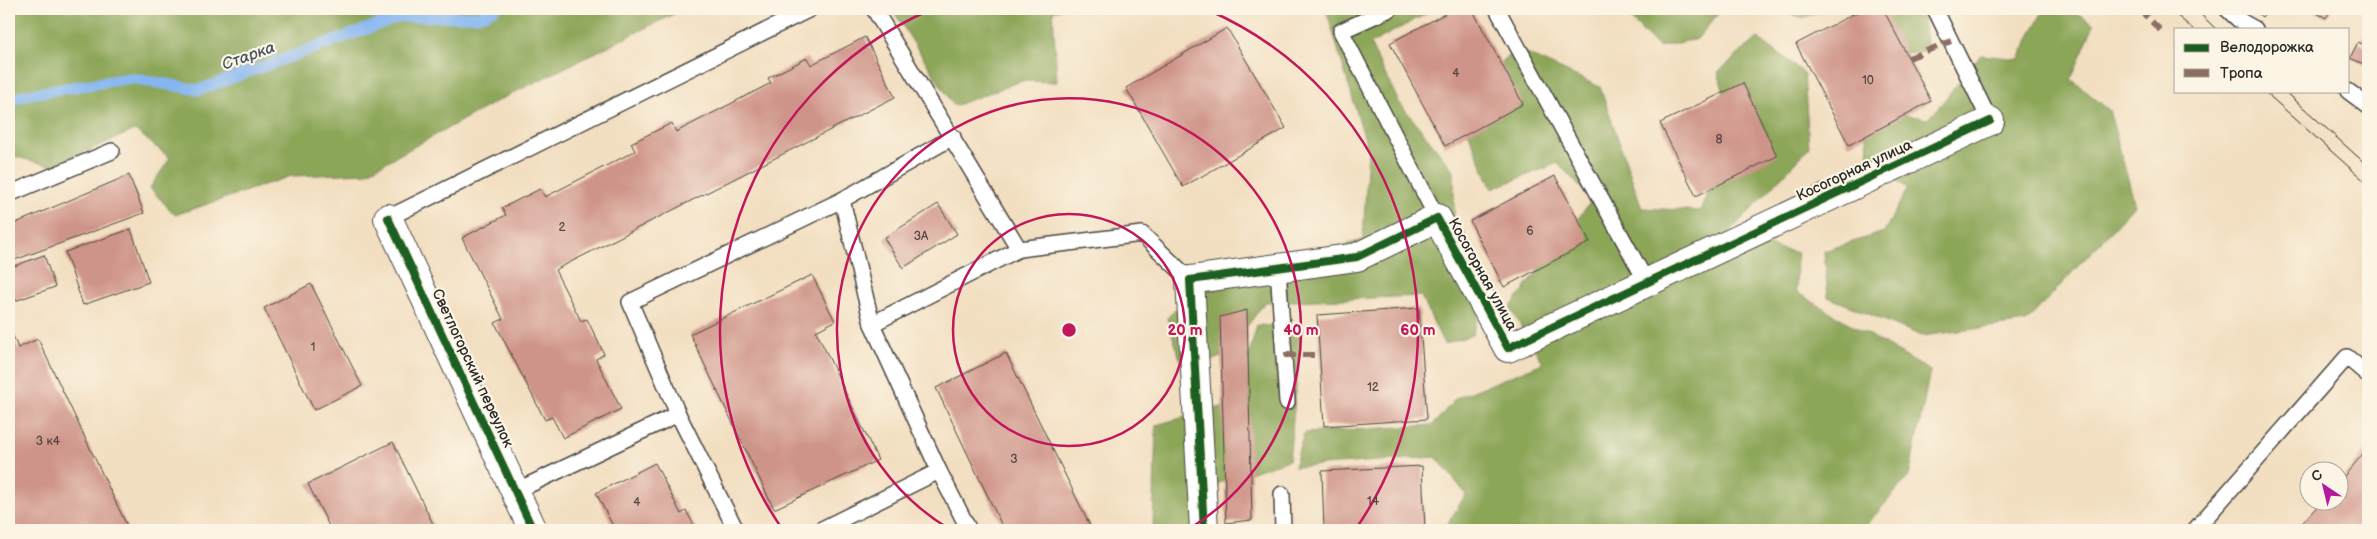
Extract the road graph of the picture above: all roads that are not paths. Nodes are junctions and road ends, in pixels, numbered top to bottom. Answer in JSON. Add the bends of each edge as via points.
{"nodes":[{"id":1,"x":810,"y":9,"type":"edge"},
{"id":2,"x":874,"y":9,"type":"edge"},
{"id":3,"x":1390,"y":9,"type":"edge"},
{"id":4,"x":1497,"y":9,"type":"edge"},
{"id":5,"x":1935,"y":9,"type":"edge"},
{"id":6,"x":2227,"y":9,"type":"edge"},
{"id":7,"x":2253,"y":28,"type":"edge"},
{"id":8,"x":2349,"y":92,"type":"edge"},
{"id":9,"x":2368,"y":106,"type":"edge"},
{"id":10,"x":1990,"y":121,"type":"joint"},
{"id":11,"x":953,"y":137,"type":"junction"},
{"id":12,"x":112,"y":151,"type":"dead end"},
{"id":13,"x":9,"y":194,"type":"edge"},
{"id":14,"x":842,"y":200,"type":"junction"},
{"id":15,"x":388,"y":218,"type":"joint"},
{"id":16,"x":1437,"y":218,"type":"junction"},
{"id":17,"x":1019,"y":249,"type":"junction"},
{"id":18,"x":1278,"y":268,"type":"junction"},
{"id":19,"x":1190,"y":280,"type":"junction"},
{"id":20,"x":1647,"y":283,"type":"junction"},
{"id":21,"x":872,"y":324,"type":"junction"},
{"id":22,"x":2368,"y":376,"type":"edge"},
{"id":23,"x":1287,"y":402,"type":"dead end"},
{"id":24,"x":678,"y":414,"type":"junction"},
{"id":25,"x":939,"y":471,"type":"junction"},
{"id":26,"x":516,"y":491,"type":"junction"},
{"id":27,"x":1282,"y":494,"type":"dead end"},
{"id":28,"x":533,"y":530,"type":"edge"},
{"id":29,"x":736,"y":530,"type":"edge"},
{"id":30,"x":820,"y":530,"type":"edge"},
{"id":31,"x":969,"y":530,"type":"edge"},
{"id":32,"x":1204,"y":530,"type":"edge"},
{"id":33,"x":1283,"y":530,"type":"edge"},
{"id":34,"x":2196,"y":530,"type":"edge"}],
"edges":[{"from":1,"to":15,"type":"lane"},
{"from":2,"to":11,"type":"lane"},
{"from":3,"to":16,"type":"lane","via":[[1341,31]]},
{"from":4,"to":20,"type":"lane"},
{"from":5,"to":10,"type":"lane"},
{"from":6,"to":7,"type":"lane"},
{"from":8,"to":9,"type":"lane"},
{"from":10,"to":20,"type":"street","name":"Косогорная улица"},
{"from":11,"to":14,"type":"lane"},
{"from":11,"to":17,"type":"lane"},
{"from":12,"to":13,"type":"lane"},
{"from":14,"to":21,"type":"lane"},
{"from":14,"to":24,"type":"lane","via":[[630,302]]},
{"from":15,"to":26,"type":"street","name":"Светлогорский переулок"},
{"from":16,"to":18,"type":"street","name":"Косогорная улица","via":[[1357,257]]},
{"from":16,"to":20,"type":"street","name":"Косогорная улица","via":[[1508,348]]},
{"from":17,"to":19,"type":"lane","via":[[1142,234]]},
{"from":17,"to":21,"type":"lane"},
{"from":18,"to":19,"type":"street","name":"Косогорная улица"},
{"from":18,"to":23,"type":"lane"},
{"from":19,"to":32,"type":"street"},
{"from":21,"to":25,"type":"lane"},
{"from":22,"to":34,"type":"lane","via":[[2347,357]]},
{"from":24,"to":26,"type":"lane"},
{"from":24,"to":29,"type":"lane"},
{"from":25,"to":30,"type":"lane"},
{"from":25,"to":31,"type":"lane"},
{"from":26,"to":28,"type":"street","name":"Светлогорский переулок"},
{"from":27,"to":33,"type":"lane"}]}
